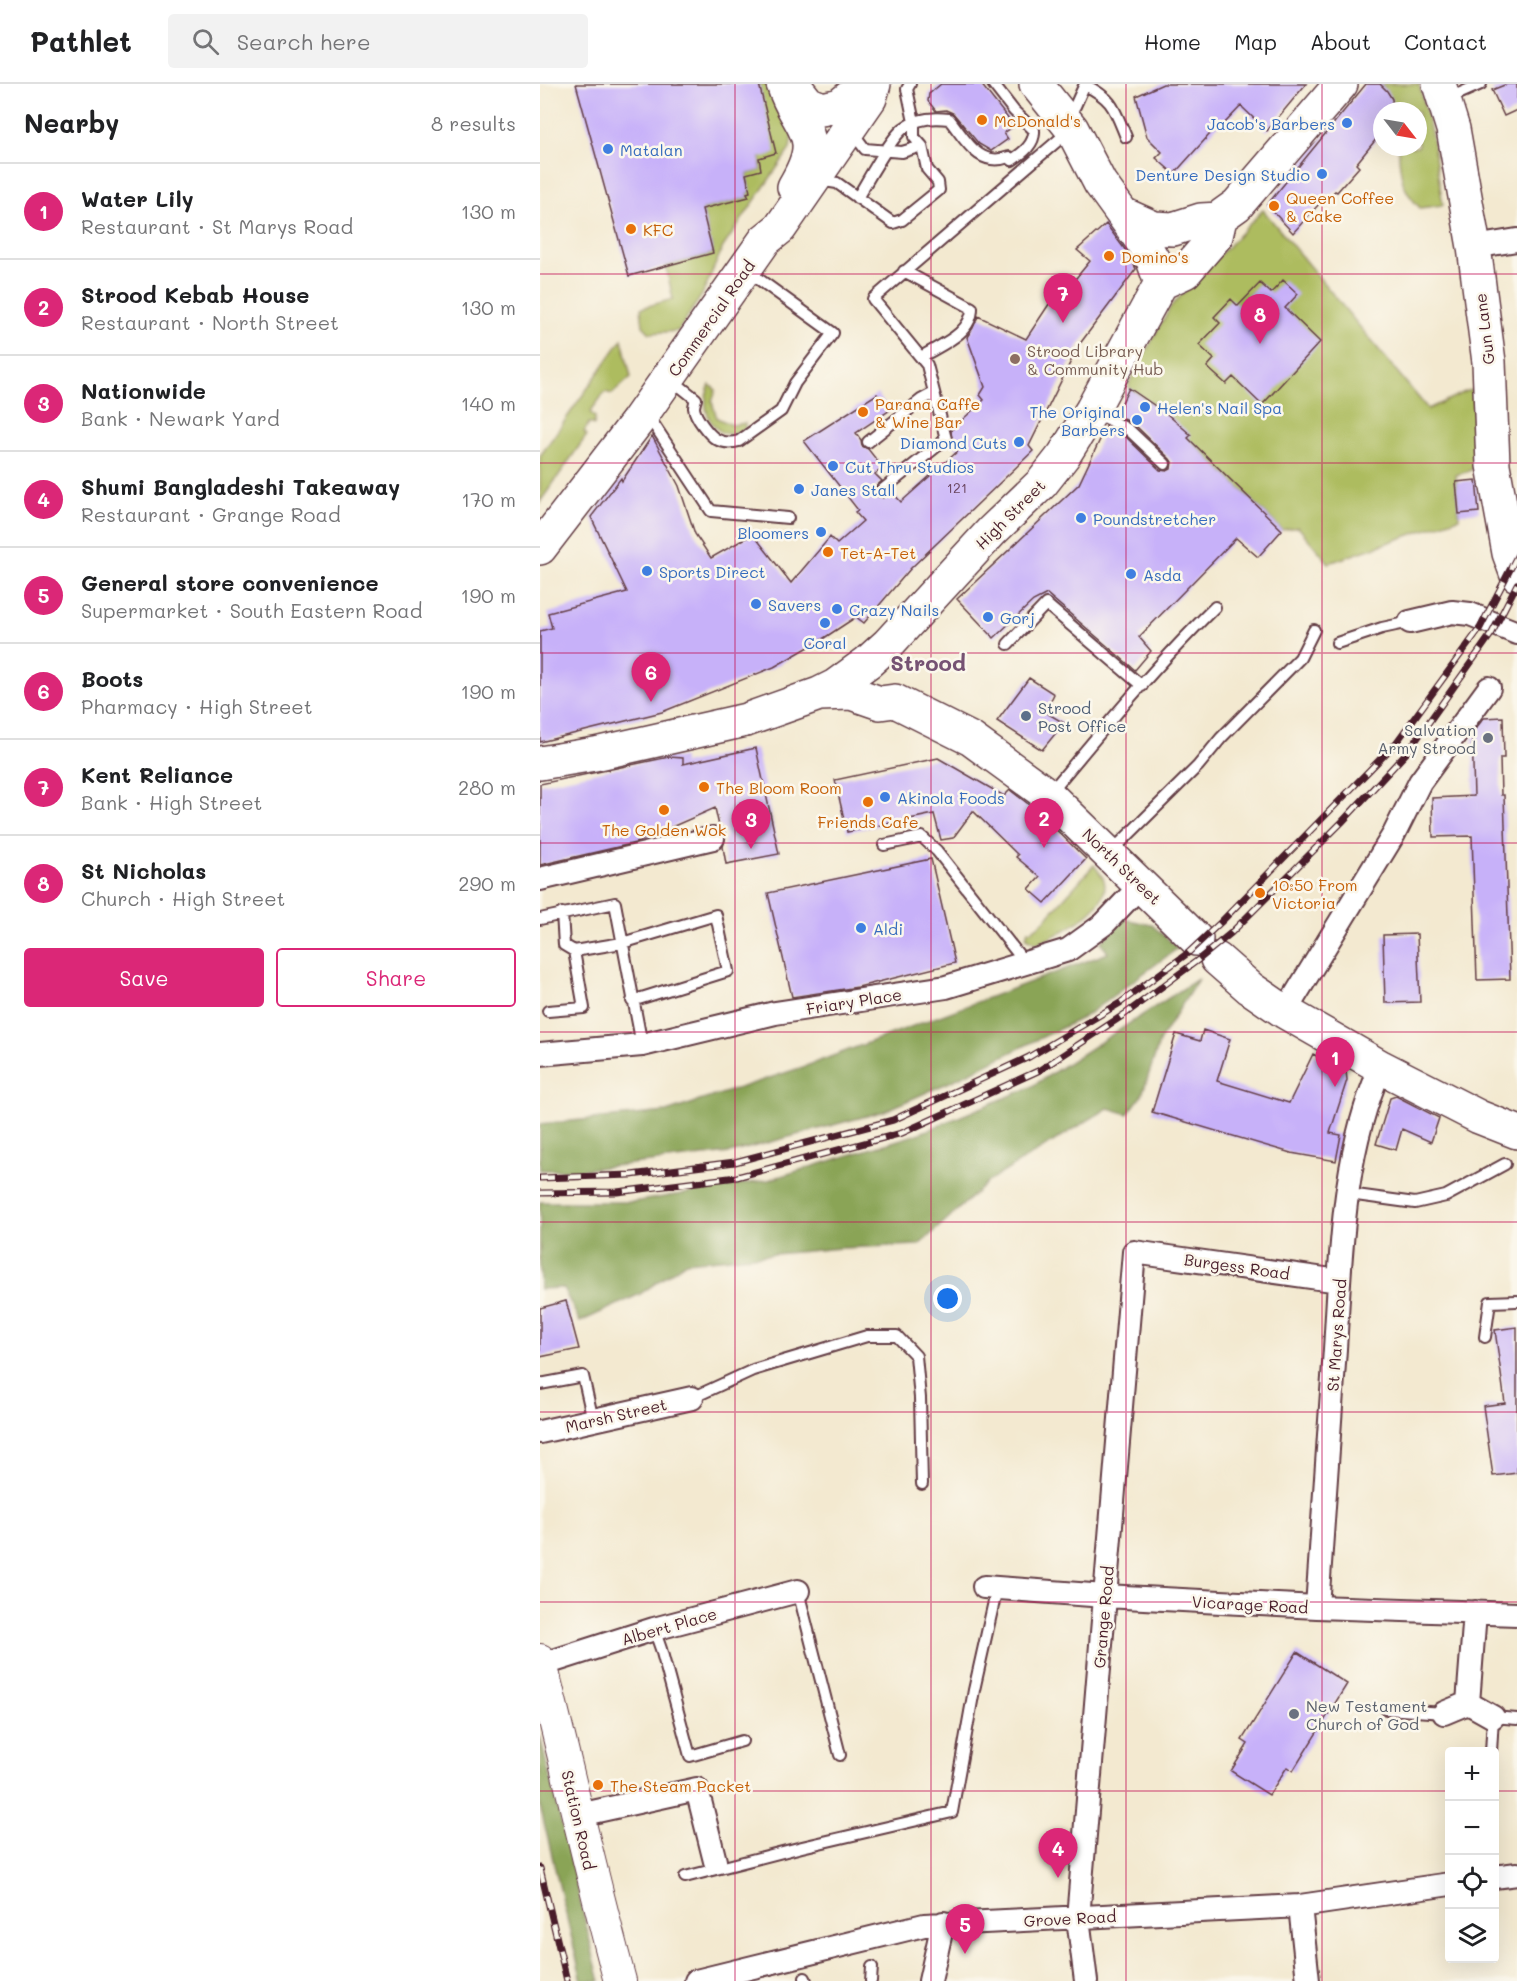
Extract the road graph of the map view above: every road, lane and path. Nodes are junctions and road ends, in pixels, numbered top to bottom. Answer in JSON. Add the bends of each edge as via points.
{"nodes":[{"id":1,"x":783,"y":84,"type":"edge"},
{"id":2,"x":793,"y":84,"type":"edge"},
{"id":3,"x":866,"y":84,"type":"edge"},
{"id":4,"x":874,"y":84,"type":"edge"},
{"id":5,"x":910,"y":84,"type":"edge"},
{"id":6,"x":993,"y":84,"type":"edge"},
{"id":7,"x":1036,"y":84,"type":"edge"},
{"id":8,"x":1341,"y":84,"type":"edge"},
{"id":9,"x":1481,"y":84,"type":"edge"},
{"id":10,"x":1085,"y":85,"type":"edge"},
{"id":11,"x":1441,"y":92,"type":"edge"},
{"id":12,"x":914,"y":122,"type":"junction"},
{"id":13,"x":1067,"y":123,"type":"junction"},
{"id":14,"x":851,"y":126,"type":"junction"},
{"id":15,"x":1126,"y":137,"type":"dead end"},
{"id":16,"x":922,"y":146,"type":"junction"},
{"id":17,"x":886,"y":152,"type":"junction"},
{"id":18,"x":815,"y":178,"type":"junction"},
{"id":19,"x":857,"y":198,"type":"junction"},
{"id":20,"x":1125,"y":216,"type":"junction"},
{"id":21,"x":1220,"y":219,"type":"junction"},
{"id":22,"x":765,"y":240,"type":"junction"},
{"id":23,"x":1517,"y":240,"type":"edge"},
{"id":24,"x":1474,"y":247,"type":"junction"},
{"id":25,"x":745,"y":270,"type":"junction"},
{"id":26,"x":904,"y":271,"type":"junction"},
{"id":27,"x":1161,"y":284,"type":"junction"},
{"id":28,"x":921,"y":357,"type":"junction"},
{"id":29,"x":669,"y":378,"type":"junction"},
{"id":30,"x":934,"y":393,"type":"junction"},
{"id":31,"x":1092,"y":410,"type":"junction"},
{"id":32,"x":645,"y":411,"type":"junction"},
{"id":33,"x":868,"y":442,"type":"dead end"},
{"id":34,"x":1165,"y":464,"type":"dead end"},
{"id":35,"x":881,"y":491,"type":"dead end"},
{"id":36,"x":788,"y":518,"type":"dead end"},
{"id":37,"x":540,"y":548,"type":"edge"},
{"id":38,"x":1517,"y":576,"type":"edge"},
{"id":39,"x":1215,"y":607,"type":"dead end"},
{"id":40,"x":1410,"y":622,"type":"joint"},
{"id":41,"x":1314,"y":630,"type":"dead end"},
{"id":42,"x":1517,"y":633,"type":"edge"},
{"id":43,"x":1337,"y":643,"type":"dead end"},
{"id":44,"x":888,"y":644,"type":"junction"},
{"id":45,"x":1008,"y":644,"type":"dead end"},
{"id":46,"x":1142,"y":686,"type":"junction"},
{"id":47,"x":1489,"y":688,"type":"dead end"},
{"id":48,"x":819,"y":694,"type":"junction"},
{"id":49,"x":895,"y":701,"type":"junction"},
{"id":50,"x":540,"y":763,"type":"edge"},
{"id":51,"x":1048,"y":795,"type":"junction"},
{"id":52,"x":713,"y":838,"type":"dead end"},
{"id":53,"x":884,"y":845,"type":"dead end"},
{"id":54,"x":1109,"y":853,"type":"junction"},
{"id":55,"x":540,"y":879,"type":"edge"},
{"id":56,"x":1142,"y":884,"type":"junction"},
{"id":57,"x":562,"y":913,"type":"junction"},
{"id":58,"x":540,"y":919,"type":"edge"},
{"id":59,"x":622,"y":943,"type":"junction"},
{"id":60,"x":574,"y":951,"type":"junction"},
{"id":61,"x":1026,"y":964,"type":"junction"},
{"id":62,"x":632,"y":1001,"type":"junction"},
{"id":63,"x":548,"y":1011,"type":"dead end"},
{"id":64,"x":1285,"y":1012,"type":"junction"},
{"id":65,"x":642,"y":1045,"type":"junction"},
{"id":66,"x":540,"y":1054,"type":"edge"},
{"id":67,"x":1381,"y":1067,"type":"junction"},
{"id":68,"x":1517,"y":1132,"type":"edge"},
{"id":69,"x":1505,"y":1164,"type":"dead end"},
{"id":70,"x":1348,"y":1194,"type":"junction"},
{"id":71,"x":1134,"y":1252,"type":"joint"},
{"id":72,"x":1339,"y":1281,"type":"junction"},
{"id":73,"x":1517,"y":1301,"type":"edge"},
{"id":74,"x":1485,"y":1337,"type":"dead end"},
{"id":75,"x":540,"y":1384,"type":"edge"},
{"id":76,"x":692,"y":1398,"type":"joint"},
{"id":77,"x":593,"y":1420,"type":"junction"},
{"id":78,"x":540,"y":1432,"type":"edge"},
{"id":79,"x":921,"y":1484,"type":"dead end"},
{"id":80,"x":990,"y":1587,"type":"joint"},
{"id":81,"x":798,"y":1591,"type":"joint"},
{"id":82,"x":1105,"y":1596,"type":"junction"},
{"id":83,"x":1317,"y":1607,"type":"junction"},
{"id":84,"x":1475,"y":1612,"type":"junction"},
{"id":85,"x":1517,"y":1614,"type":"edge"},
{"id":86,"x":654,"y":1629,"type":"junction"},
{"id":87,"x":541,"y":1662,"type":"edge"},
{"id":88,"x":1468,"y":1703,"type":"junction"},
{"id":89,"x":1386,"y":1709,"type":"dead end"},
{"id":90,"x":1444,"y":1713,"type":"joint"},
{"id":91,"x":1494,"y":1717,"type":"junction"},
{"id":92,"x":1517,"y":1719,"type":"edge"},
{"id":93,"x":742,"y":1742,"type":"dead end"},
{"id":94,"x":1491,"y":1747,"type":"edge"},
{"id":95,"x":840,"y":1755,"type":"dead end"},
{"id":96,"x":579,"y":1815,"type":"junction"},
{"id":97,"x":715,"y":1862,"type":"dead end"},
{"id":98,"x":1517,"y":1874,"type":"edge"},
{"id":99,"x":1499,"y":1876,"type":"edge"},
{"id":100,"x":685,"y":1877,"type":"dead end"},
{"id":101,"x":1445,"y":1885,"type":"edge"},
{"id":102,"x":1300,"y":1906,"type":"junction"},
{"id":103,"x":1078,"y":1918,"type":"junction"},
{"id":104,"x":943,"y":1923,"type":"junction"},
{"id":105,"x":872,"y":1967,"type":"dead end"},
{"id":106,"x":620,"y":1981,"type":"edge"},
{"id":107,"x":696,"y":1981,"type":"edge"},
{"id":108,"x":871,"y":1981,"type":"edge"},
{"id":109,"x":930,"y":1981,"type":"edge"},
{"id":110,"x":1086,"y":1981,"type":"edge"},
{"id":111,"x":1308,"y":1981,"type":"edge"}],
"edges":[{"from":1,"to":22,"type":"main road","via":[[807,132],[809,154],[799,179],[770,222]]},
{"from":2,"to":3,"type":"main road","via":[[808,103],[822,109],[840,105]]},
{"from":4,"to":14,"type":"main road","name":"Commercial Road","via":[[870,98]]},
{"from":5,"to":12,"type":"lane"},
{"from":6,"to":12,"type":"lane","via":[[1035,131],[1031,143],[1012,160],[989,161],[978,155],[949,119],[936,117]]},
{"from":7,"to":13,"type":"main road"},
{"from":8,"to":21,"type":"main road","via":[[1237,205]]},
{"from":9,"to":11,"type":"lane"},
{"from":10,"to":13,"type":"lane"},
{"from":10,"to":15,"type":"lane","via":[[1105,96]]},
{"from":11,"to":24,"type":"main road","name":"Gun Lane","via":[[1453,129]]},
{"from":12,"to":16,"type":"lane","via":[[914,137]]},
{"from":12,"to":17,"type":"lane","via":[[902,130]]},
{"from":13,"to":20,"type":"main road","via":[[1100,183]]},
{"from":13,"to":26,"type":"lane"},
{"from":14,"to":17,"type":"lane","via":[[865,149]]},
{"from":14,"to":18,"type":"main road","name":"Commercial Road"},
{"from":16,"to":17,"type":"lane"},
{"from":16,"to":19,"type":"lane","via":[[927,169],[940,189],[904,218],[890,222]]},
{"from":17,"to":19,"type":"lane"},
{"from":18,"to":19,"type":"lane","via":[[837,183]]},
{"from":18,"to":22,"type":"main road","name":"Commercial Road","via":[[780,228]]},
{"from":20,"to":21,"type":"main road","via":[[1154,228],[1173,229]]},
{"from":20,"to":27,"type":"main road","via":[[1153,260]]},
{"from":21,"to":27,"type":"main road","via":[[1216,236],[1185,272]]},
{"from":22,"to":25,"type":"main road","name":"Commercial Road"},
{"from":23,"to":24,"type":"street"},
{"from":24,"to":38,"type":"main road","name":"Gun Lane","via":[[1489,362],[1493,465]]},
{"from":25,"to":29,"type":"main road","name":"Commercial Road"},
{"from":25,"to":29,"type":"lane","via":[[833,333],[795,383],[781,411],[740,441],[721,441],[696,413],[696,399]]},
{"from":26,"to":28,"type":"lane","via":[[873,299]]},
{"from":26,"to":28,"type":"lane","via":[[972,308],[972,317],[963,331]]},
{"from":27,"to":31,"type":"main road","name":"High Street"},
{"from":28,"to":30,"type":"lane","via":[[927,364]]},
{"from":29,"to":32,"type":"main road","name":"Commercial Road"},
{"from":30,"to":33,"type":"lane"},
{"from":30,"to":35,"type":"lane","via":[[946,439]]},
{"from":31,"to":34,"type":"lane","via":[[1129,430]]},
{"from":31,"to":44,"type":"main road","name":"High Street","via":[[1042,483]]},
{"from":32,"to":36,"type":"lane","via":[[711,511]]},
{"from":32,"to":37,"type":"main road","name":"Commercial Road"},
{"from":39,"to":46,"type":"lane"},
{"from":40,"to":42,"type":"street","via":[[1452,612],[1470,614]]},
{"from":40,"to":43,"type":"lane"},
{"from":41,"to":54,"type":"lane","via":[[1302,655],[1198,766]]},
{"from":44,"to":48,"type":"main road","name":"High Street","via":[[856,671]]},
{"from":44,"to":49,"type":"main road","via":[[887,664]]},
{"from":45,"to":46,"type":"lane","via":[[1046,604]]},
{"from":46,"to":51,"type":"lane"},
{"from":47,"to":64,"type":"street","via":[[1420,782],[1394,834]]},
{"from":48,"to":49,"type":"main road","name":"North Street","via":[[851,693],[880,704]]},
{"from":48,"to":50,"type":"main road","name":"High Street","via":[[746,720]]},
{"from":49,"to":51,"type":"main road","name":"North Street","via":[[971,739]]},
{"from":51,"to":54,"type":"main road","name":"North Street"},
{"from":52,"to":55,"type":"street"},
{"from":53,"to":61,"type":"lane","via":[[922,837],[938,851]]},
{"from":54,"to":56,"type":"main road","name":"North Street"},
{"from":56,"to":61,"type":"street","name":"Friary Place","via":[[1104,924],[1068,950]]},
{"from":56,"to":64,"type":"main road","name":"North Street","via":[[1250,988]]},
{"from":57,"to":58,"type":"lane"},
{"from":57,"to":59,"type":"lane","via":[[615,903]]},
{"from":57,"to":60,"type":"lane","via":[[564,945]]},
{"from":59,"to":60,"type":"lane"},
{"from":59,"to":62,"type":"lane"},
{"from":59,"to":62,"type":"lane","via":[[716,915],[728,971]]},
{"from":60,"to":63,"type":"lane","via":[[584,1008]]},
{"from":61,"to":65,"type":"street","name":"Friary Place","via":[[946,987],[775,1013]]},
{"from":62,"to":65,"type":"lane"},
{"from":64,"to":67,"type":"main road","name":"North Street"},
{"from":65,"to":66,"type":"street","name":"Friary Place"},
{"from":67,"to":68,"type":"main road","name":"North Street"},
{"from":67,"to":70,"type":"street","name":"St Marys Road","via":[[1362,1118]]},
{"from":69,"to":70,"type":"lane","via":[[1446,1196],[1415,1203]]},
{"from":70,"to":72,"type":"street","name":"St Marys Road"},
{"from":71,"to":72,"type":"street","name":"Burgess Road"},
{"from":71,"to":82,"type":"street","name":"Grange Road"},
{"from":72,"to":83,"type":"street","name":"St Marys Road"},
{"from":73,"to":74,"type":"lane","via":[[1490,1302]]},
{"from":75,"to":77,"type":"lane","via":[[583,1376]]},
{"from":76,"to":77,"type":"street","name":"Marsh Street"},
{"from":76,"to":79,"type":"lane","via":[[764,1367],[867,1336],[897,1336],[916,1356]]},
{"from":77,"to":78,"type":"street","name":"Marsh Street"},
{"from":80,"to":82,"type":"street","name":"Vicarage Road"},
{"from":80,"to":100,"type":"lane","via":[[952,1812]]},
{"from":81,"to":86,"type":"street","name":"Albert Place"},
{"from":81,"to":95,"type":"lane"},
{"from":82,"to":83,"type":"street","name":"Vicarage Road"},
{"from":82,"to":103,"type":"street","name":"Grange Road"},
{"from":83,"to":84,"type":"street","name":"Vicarage Road"},
{"from":84,"to":85,"type":"street","name":"Vicarage Road"},
{"from":84,"to":88,"type":"street"},
{"from":86,"to":87,"type":"street","name":"Albert Place"},
{"from":86,"to":93,"type":"lane","via":[[690,1756]]},
{"from":87,"to":96,"type":"main road","name":"Station Road"},
{"from":88,"to":90,"type":"street"},
{"from":88,"to":91,"type":"street"},
{"from":89,"to":90,"type":"lane"},
{"from":91,"to":92,"type":"lane"},
{"from":91,"to":94,"type":"lane"},
{"from":96,"to":97,"type":"street","via":[[697,1789]]},
{"from":96,"to":106,"type":"main road","name":"Station Road"},
{"from":98,"to":99,"type":"street"},
{"from":101,"to":102,"type":"street","name":"Grove Road"},
{"from":102,"to":103,"type":"street","name":"Grove Road"},
{"from":102,"to":111,"type":"street"},
{"from":103,"to":104,"type":"street","name":"Grove Road"},
{"from":103,"to":110,"type":"street","name":"Grange Road"},
{"from":104,"to":107,"type":"street","name":"Grove Road","via":[[907,1928]]},
{"from":104,"to":109,"type":"street"},
{"from":105,"to":108,"type":"lane"}]}
